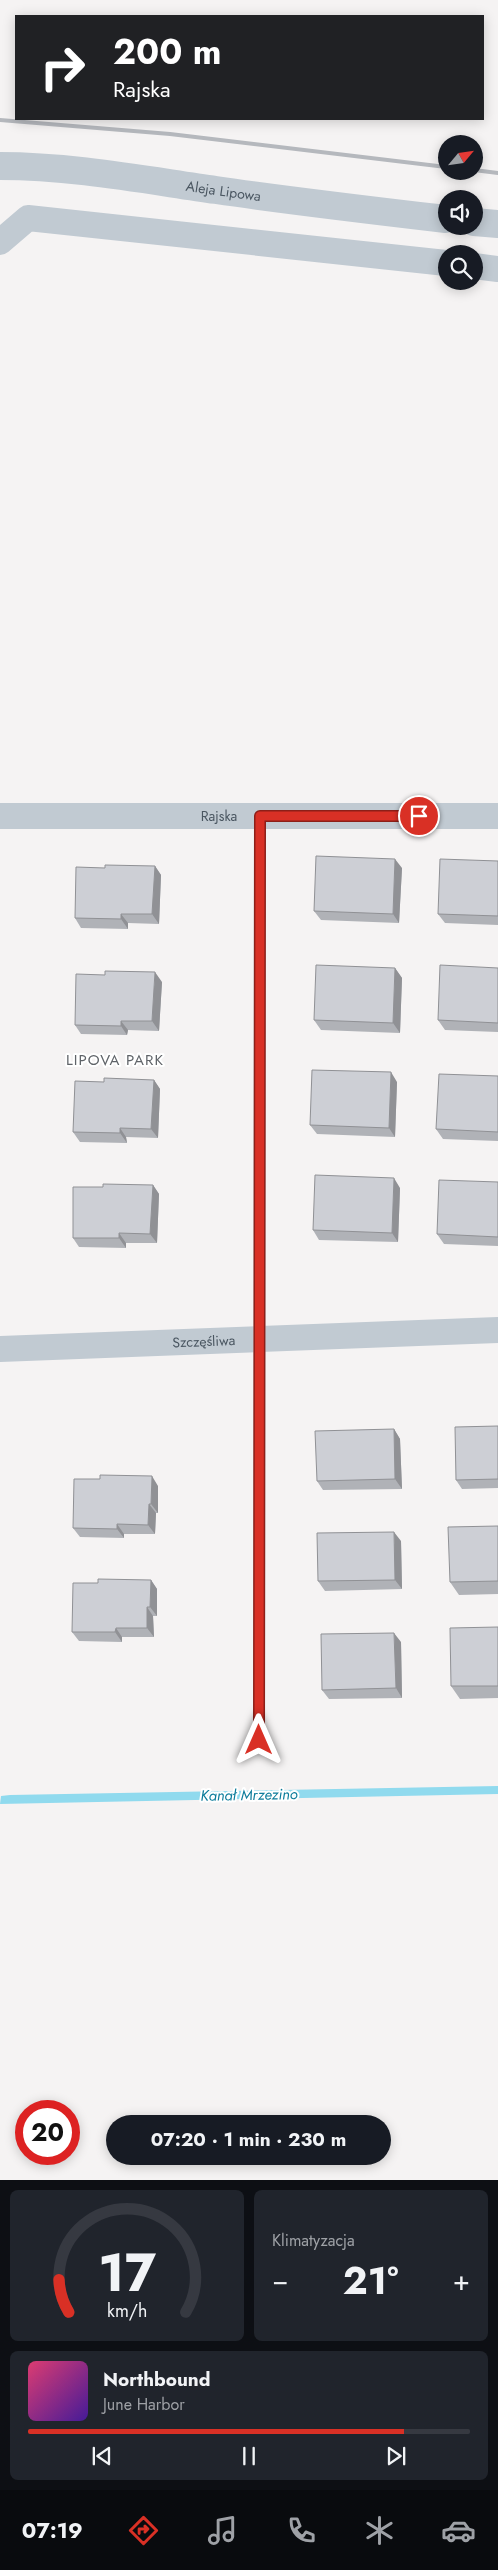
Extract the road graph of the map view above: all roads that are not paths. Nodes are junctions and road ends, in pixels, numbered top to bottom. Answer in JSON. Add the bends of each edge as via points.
{"nodes":[{"id":1,"x":0,"y":166,"type":"edge"},
{"id":2,"x":438,"y":218,"type":"edge"},
{"id":3,"x":483,"y":223,"type":"edge"},
{"id":4,"x":498,"y":224,"type":"edge"},
{"id":5,"x":0,"y":242,"type":"edge"},
{"id":6,"x":438,"y":262,"type":"edge"},
{"id":7,"x":483,"y":267,"type":"edge"},
{"id":8,"x":498,"y":269,"type":"edge"},
{"id":9,"x":0,"y":816,"type":"edge"},
{"id":10,"x":260,"y":816,"type":"junction"},
{"id":11,"x":498,"y":816,"type":"edge"},
{"id":12,"x":498,"y":1330,"type":"edge"},
{"id":13,"x":258,"y":1337,"type":"junction"},
{"id":14,"x":0,"y":1349,"type":"edge"},
{"id":15,"x":259,"y":1740,"type":"dead end"}],
"edges":[{"from":1,"to":2,"type":"street","name":"Aleja Lipowa","via":[[133,178],[308,204]]},
{"from":3,"to":4,"type":"street"},
{"from":5,"to":6,"type":"street","via":[[28,218]]},
{"from":7,"to":8,"type":"street"},
{"from":9,"to":10,"type":"street","name":"Rajska"},
{"from":10,"to":11,"type":"street","name":"Rajska"},
{"from":10,"to":13,"type":"lane"},
{"from":12,"to":13,"type":"street","name":"Szczęśliwa"},
{"from":13,"to":14,"type":"street","name":"Szczęśliwa"},
{"from":13,"to":15,"type":"lane"}]}
